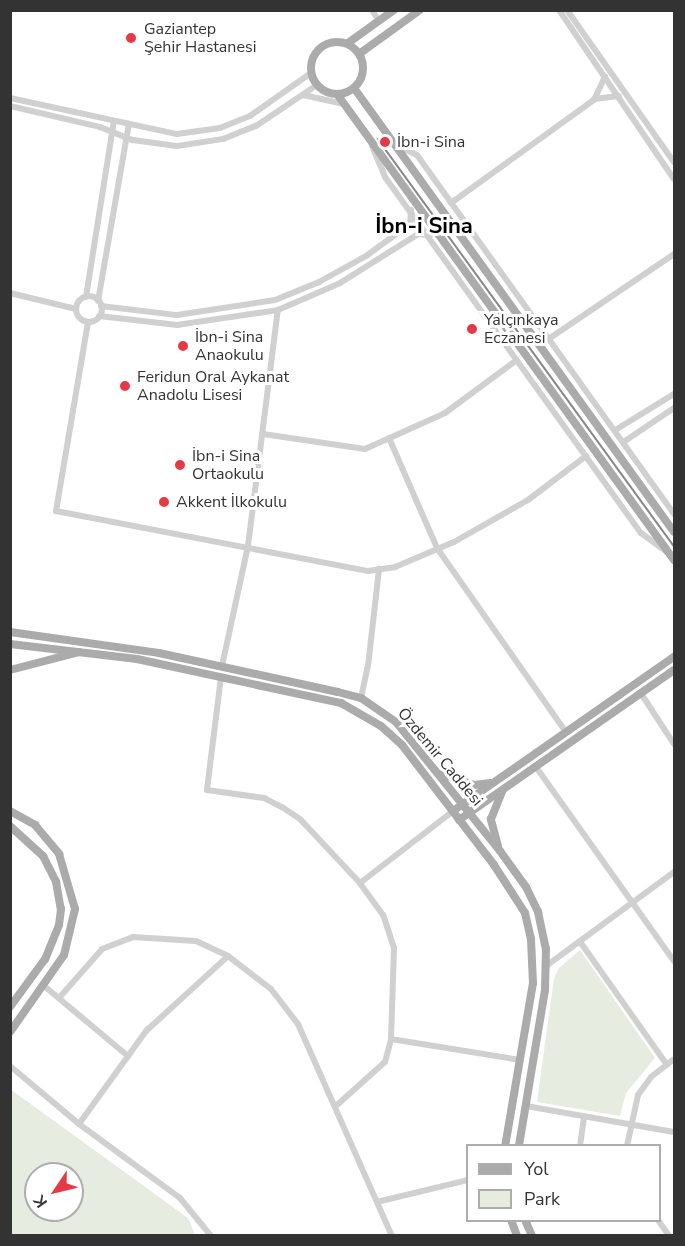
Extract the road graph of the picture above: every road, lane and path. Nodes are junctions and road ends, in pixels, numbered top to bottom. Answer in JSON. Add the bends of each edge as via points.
{"nodes":[{"id":1,"x":372,"y":10,"type":"edge"},
{"id":2,"x":394,"y":10,"type":"edge"},
{"id":3,"x":420,"y":10,"type":"edge"},
{"id":4,"x":559,"y":10,"type":"edge"},
{"id":5,"x":567,"y":10,"type":"edge"},
{"id":6,"x":379,"y":21,"type":"junction"},
{"id":7,"x":348,"y":44,"type":"junction"},
{"id":8,"x":359,"y":54,"type":"junction"},
{"id":9,"x":311,"y":73,"type":"junction"},
{"id":10,"x":605,"y":76,"type":"junction"},
{"id":11,"x":317,"y":85,"type":"junction"},
{"id":12,"x":354,"y":88,"type":"junction"},
{"id":13,"x":337,"y":94,"type":"junction"},
{"id":14,"x":303,"y":95,"type":"junction"},
{"id":15,"x":619,"y":96,"type":"junction"},
{"id":16,"x":10,"y":98,"type":"edge"},
{"id":17,"x":594,"y":100,"type":"junction"},
{"id":18,"x":344,"y":104,"type":"junction"},
{"id":19,"x":10,"y":106,"type":"edge"},
{"id":20,"x":114,"y":121,"type":"junction"},
{"id":21,"x":129,"y":124,"type":"junction"},
{"id":22,"x":112,"y":133,"type":"junction"},
{"id":23,"x":368,"y":137,"type":"junction"},
{"id":24,"x":126,"y":138,"type":"junction"},
{"id":25,"x":393,"y":144,"type":"junction"},
{"id":26,"x":675,"y":162,"type":"edge"},
{"id":27,"x":675,"y":179,"type":"edge"},
{"id":28,"x":451,"y":202,"type":"junction"},
{"id":29,"x":411,"y":210,"type":"junction"},
{"id":30,"x":410,"y":224,"type":"junction"},
{"id":31,"x":418,"y":234,"type":"junction"},
{"id":32,"x":430,"y":235,"type":"junction"},
{"id":33,"x":675,"y":254,"type":"edge"},
{"id":34,"x":10,"y":293,"type":"edge"},
{"id":35,"x":86,"y":297,"type":"junction"},
{"id":36,"x":99,"y":303,"type":"junction"},
{"id":37,"x":76,"y":309,"type":"junction"},
{"id":38,"x":278,"y":310,"type":"junction"},
{"id":39,"x":99,"y":316,"type":"junction"},
{"id":40,"x":88,"y":322,"type":"junction"},
{"id":41,"x":550,"y":338,"type":"junction"},
{"id":42,"x":518,"y":360,"type":"junction"},
{"id":43,"x":675,"y":394,"type":"edge"},
{"id":44,"x":675,"y":408,"type":"edge"},
{"id":45,"x":627,"y":424,"type":"junction"},
{"id":46,"x":617,"y":429,"type":"junction"},
{"id":47,"x":263,"y":434,"type":"junction"},
{"id":48,"x":634,"y":435,"type":"junction"},
{"id":49,"x":389,"y":438,"type":"junction"},
{"id":50,"x":625,"y":441,"type":"junction"},
{"id":51,"x":586,"y":456,"type":"junction"},
{"id":52,"x":675,"y":514,"type":"edge"},
{"id":53,"x":675,"y":532,"type":"edge"},
{"id":54,"x":248,"y":546,"type":"junction"},
{"id":55,"x":437,"y":548,"type":"junction"},
{"id":56,"x":673,"y":558,"type":"edge"},
{"id":57,"x":379,"y":569,"type":"junction"},
{"id":58,"x":10,"y":632,"type":"edge"},
{"id":59,"x":10,"y":644,"type":"edge"},
{"id":60,"x":84,"y":651,"type":"junction"},
{"id":61,"x":675,"y":657,"type":"edge"},
{"id":62,"x":222,"y":666,"type":"junction"},
{"id":63,"x":10,"y":670,"type":"edge"},
{"id":64,"x":675,"y":670,"type":"edge"},
{"id":65,"x":221,"y":677,"type":"junction"},
{"id":66,"x":642,"y":695,"type":"junction"},
{"id":67,"x":360,"y":698,"type":"junction"},
{"id":68,"x":566,"y":732,"type":"junction"},
{"id":69,"x":675,"y":744,"type":"edge"},
{"id":70,"x":536,"y":767,"type":"junction"},
{"id":71,"x":441,"y":774,"type":"junction"},
{"id":72,"x":492,"y":783,"type":"junction"},
{"id":73,"x":503,"y":790,"type":"junction"},
{"id":74,"x":463,"y":804,"type":"junction"},
{"id":75,"x":10,"y":811,"type":"edge"},
{"id":76,"x":453,"y":811,"type":"junction"},
{"id":77,"x":470,"y":812,"type":"junction"},
{"id":78,"x":459,"y":820,"type":"junction"},
{"id":79,"x":10,"y":826,"type":"edge"},
{"id":80,"x":500,"y":851,"type":"junction"},
{"id":81,"x":675,"y":872,"type":"edge"},
{"id":82,"x":360,"y":884,"type":"junction"},
{"id":83,"x":634,"y":904,"type":"junction"},
{"id":84,"x":581,"y":943,"type":"junction"},
{"id":85,"x":228,"y":956,"type":"junction"},
{"id":86,"x":675,"y":961,"type":"edge"},
{"id":87,"x":546,"y":966,"type":"junction"},
{"id":88,"x":43,"y":985,"type":"junction"},
{"id":89,"x":59,"y":998,"type":"junction"},
{"id":90,"x":10,"y":1007,"type":"edge"},
{"id":91,"x":10,"y":1032,"type":"edge"},
{"id":92,"x":391,"y":1039,"type":"junction"},
{"id":93,"x":128,"y":1056,"type":"junction"},
{"id":94,"x":675,"y":1059,"type":"edge"},
{"id":95,"x":520,"y":1060,"type":"junction"},
{"id":96,"x":667,"y":1065,"type":"junction"},
{"id":97,"x":10,"y":1066,"type":"edge"},
{"id":98,"x":337,"y":1105,"type":"junction"},
{"id":99,"x":526,"y":1106,"type":"junction"},
{"id":100,"x":584,"y":1116,"type":"junction"},
{"id":101,"x":79,"y":1124,"type":"junction"},
{"id":102,"x":629,"y":1125,"type":"junction"},
{"id":103,"x":675,"y":1132,"type":"edge"},
{"id":104,"x":505,"y":1144,"type":"edge"},
{"id":105,"x":519,"y":1144,"type":"edge"},
{"id":106,"x":580,"y":1144,"type":"edge"},
{"id":107,"x":627,"y":1144,"type":"edge"},
{"id":108,"x":466,"y":1180,"type":"edge"},
{"id":109,"x":377,"y":1202,"type":"junction"},
{"id":110,"x":525,"y":1222,"type":"edge"},
{"id":111,"x":659,"y":1222,"type":"edge"},
{"id":112,"x":211,"y":1236,"type":"edge"},
{"id":113,"x":392,"y":1236,"type":"edge"},
{"id":114,"x":532,"y":1236,"type":"edge"},
{"id":115,"x":669,"y":1236,"type":"edge"}],
"edges":[{"from":1,"to":6,"type":"street"},
{"from":2,"to":6,"type":"main road"},
{"from":3,"to":8,"type":"main road"},
{"from":4,"to":10,"type":"street"},
{"from":5,"to":26,"type":"street"},
{"from":6,"to":7,"type":"main road"},
{"from":7,"to":8,"type":"main road"},
{"from":7,"to":9,"type":"main road","via":[[339,41],[322,45],[311,59]]},
{"from":8,"to":12,"type":"main road","via":[[363,73]]},
{"from":9,"to":11,"type":"main road"},
{"from":9,"to":21,"type":"street","via":[[250,116],[220,128],[177,134]]},
{"from":10,"to":15,"type":"street"},
{"from":10,"to":17,"type":"street"},
{"from":11,"to":13,"type":"main road"},
{"from":11,"to":14,"type":"street"},
{"from":12,"to":13,"type":"main road"},
{"from":12,"to":25,"type":"main road"},
{"from":13,"to":18,"type":"main road"},
{"from":14,"to":18,"type":"street"},
{"from":14,"to":24,"type":"street","via":[[256,126],[224,139],[177,146]]},
{"from":15,"to":17,"type":"street"},
{"from":15,"to":27,"type":"street"},
{"from":16,"to":20,"type":"street"},
{"from":17,"to":28,"type":"street"},
{"from":18,"to":23,"type":"main road"},
{"from":19,"to":22,"type":"street"},
{"from":20,"to":21,"type":"street"},
{"from":20,"to":22,"type":"street"},
{"from":21,"to":24,"type":"street"},
{"from":22,"to":24,"type":"street"},
{"from":22,"to":35,"type":"street"},
{"from":23,"to":29,"type":"street","via":[[385,177]]},
{"from":23,"to":56,"type":"main road"},
{"from":24,"to":36,"type":"street"},
{"from":25,"to":28,"type":"street","via":[[417,155]]},
{"from":25,"to":53,"type":"main road"},
{"from":28,"to":41,"type":"street"},
{"from":29,"to":30,"type":"street"},
{"from":29,"to":32,"type":"street"},
{"from":30,"to":31,"type":"street"},
{"from":30,"to":36,"type":"street","via":[[335,274],[276,300],[177,315]]},
{"from":31,"to":32,"type":"street"},
{"from":31,"to":38,"type":"street","via":[[340,283]]},
{"from":32,"to":42,"type":"street"},
{"from":33,"to":41,"type":"street"},
{"from":34,"to":37,"type":"street"},
{"from":35,"to":36,"type":"street"},
{"from":35,"to":37,"type":"street"},
{"from":36,"to":39,"type":"street"},
{"from":37,"to":40,"type":"street","via":[[80,318]]},
{"from":38,"to":39,"type":"street","via":[[177,325]]},
{"from":38,"to":47,"type":"street"},
{"from":39,"to":40,"type":"street"},
{"from":40,"to":54,"type":"street","via":[[56,510]]},
{"from":41,"to":46,"type":"street"},
{"from":42,"to":49,"type":"street","via":[[445,413]]},
{"from":42,"to":51,"type":"street"},
{"from":43,"to":45,"type":"street"},
{"from":44,"to":48,"type":"street"},
{"from":45,"to":46,"type":"street"},
{"from":45,"to":48,"type":"street"},
{"from":46,"to":50,"type":"street"},
{"from":47,"to":49,"type":"street","via":[[357,449]]},
{"from":47,"to":54,"type":"street"},
{"from":48,"to":50,"type":"street"},
{"from":49,"to":55,"type":"street"},
{"from":50,"to":52,"type":"street"},
{"from":51,"to":55,"type":"street","via":[[528,500]]},
{"from":51,"to":56,"type":"street","via":[[641,533]]},
{"from":54,"to":57,"type":"street","via":[[368,571]]},
{"from":54,"to":62,"type":"street"},
{"from":55,"to":57,"type":"street","via":[[395,567]]},
{"from":55,"to":68,"type":"street"},
{"from":57,"to":67,"type":"street","via":[[368,666]]},
{"from":58,"to":62,"type":"main road","name":"Özdemir Caddesi"},
{"from":59,"to":60,"type":"main road","name":"Özdemir Caddesi"},
{"from":60,"to":63,"type":"main road"},
{"from":60,"to":65,"type":"main road","name":"Özdemir Caddesi"},
{"from":61,"to":68,"type":"main road"},
{"from":62,"to":67,"type":"main road","name":"Özdemir Caddesi"},
{"from":64,"to":66,"type":"main road"},
{"from":65,"to":76,"type":"main road","name":"Özdemir Caddesi","via":[[341,703],[360,711],[402,745]]},
{"from":65,"to":82,"type":"street","via":[[207,790],[264,798],[282,807],[302,820]]},
{"from":66,"to":69,"type":"street"},
{"from":66,"to":70,"type":"main road"},
{"from":67,"to":71,"type":"main road","name":"Özdemir Caddesi","via":[[396,722]]},
{"from":68,"to":72,"type":"main road"},
{"from":70,"to":73,"type":"main road"},
{"from":70,"to":83,"type":"street"},
{"from":71,"to":72,"type":"main road","via":[[474,785]]},
{"from":71,"to":74,"type":"main road","name":"Özdemir Caddesi"},
{"from":72,"to":74,"type":"main road"},
{"from":73,"to":77,"type":"main road"},
{"from":73,"to":80,"type":"main road","via":[[491,819]]},
{"from":74,"to":76,"type":"main road"},
{"from":74,"to":77,"type":"main road","name":"Özdemir Caddesi"},
{"from":75,"to":88,"type":"main road","via":[[35,825],[59,854],[75,909],[64,955]]},
{"from":76,"to":78,"type":"main road","name":"Özdemir Caddesi"},
{"from":76,"to":82,"type":"street"},
{"from":77,"to":78,"type":"main road"},
{"from":77,"to":80,"type":"main road","name":"Özdemir Caddesi"},
{"from":78,"to":95,"type":"main road","name":"Özdemir Caddesi","via":[[525,913],[531,939],[533,983]]},
{"from":79,"to":90,"type":"main road","via":[[43,856],[56,882],[61,909],[45,959]]},
{"from":80,"to":87,"type":"main road","name":"Özdemir Caddesi","via":[[526,887],[538,912]]},
{"from":81,"to":83,"type":"street"},
{"from":82,"to":92,"type":"street","via":[[382,915],[394,948]]},
{"from":83,"to":84,"type":"street"},
{"from":83,"to":86,"type":"street"},
{"from":84,"to":87,"type":"street"},
{"from":84,"to":96,"type":"street"},
{"from":85,"to":89,"type":"street","via":[[196,941],[133,937],[102,949]]},
{"from":85,"to":93,"type":"street","via":[[146,1031]]},
{"from":85,"to":98,"type":"street","via":[[272,989],[298,1024]]},
{"from":87,"to":99,"type":"main road","name":"Özdemir Caddesi"},
{"from":88,"to":89,"type":"street"},
{"from":88,"to":91,"type":"main road"},
{"from":89,"to":93,"type":"street"},
{"from":92,"to":95,"type":"street"},
{"from":92,"to":98,"type":"street","via":[[385,1062]]},
{"from":93,"to":101,"type":"street"},
{"from":94,"to":96,"type":"street"},
{"from":95,"to":104,"type":"main road","name":"Özdemir Caddesi"},
{"from":96,"to":102,"type":"street","via":[[651,1077],[638,1095]]},
{"from":97,"to":101,"type":"street"},
{"from":98,"to":109,"type":"street"},
{"from":99,"to":100,"type":"street"},
{"from":99,"to":105,"type":"main road","name":"Özdemir Caddesi"},
{"from":100,"to":102,"type":"street"},
{"from":100,"to":106,"type":"street"},
{"from":101,"to":112,"type":"street","via":[[158,1180],[194,1212]]},
{"from":102,"to":103,"type":"street"},
{"from":102,"to":107,"type":"street"},
{"from":108,"to":109,"type":"street"},
{"from":109,"to":113,"type":"street"},
{"from":110,"to":114,"type":"main road"},
{"from":111,"to":115,"type":"street"}]}
